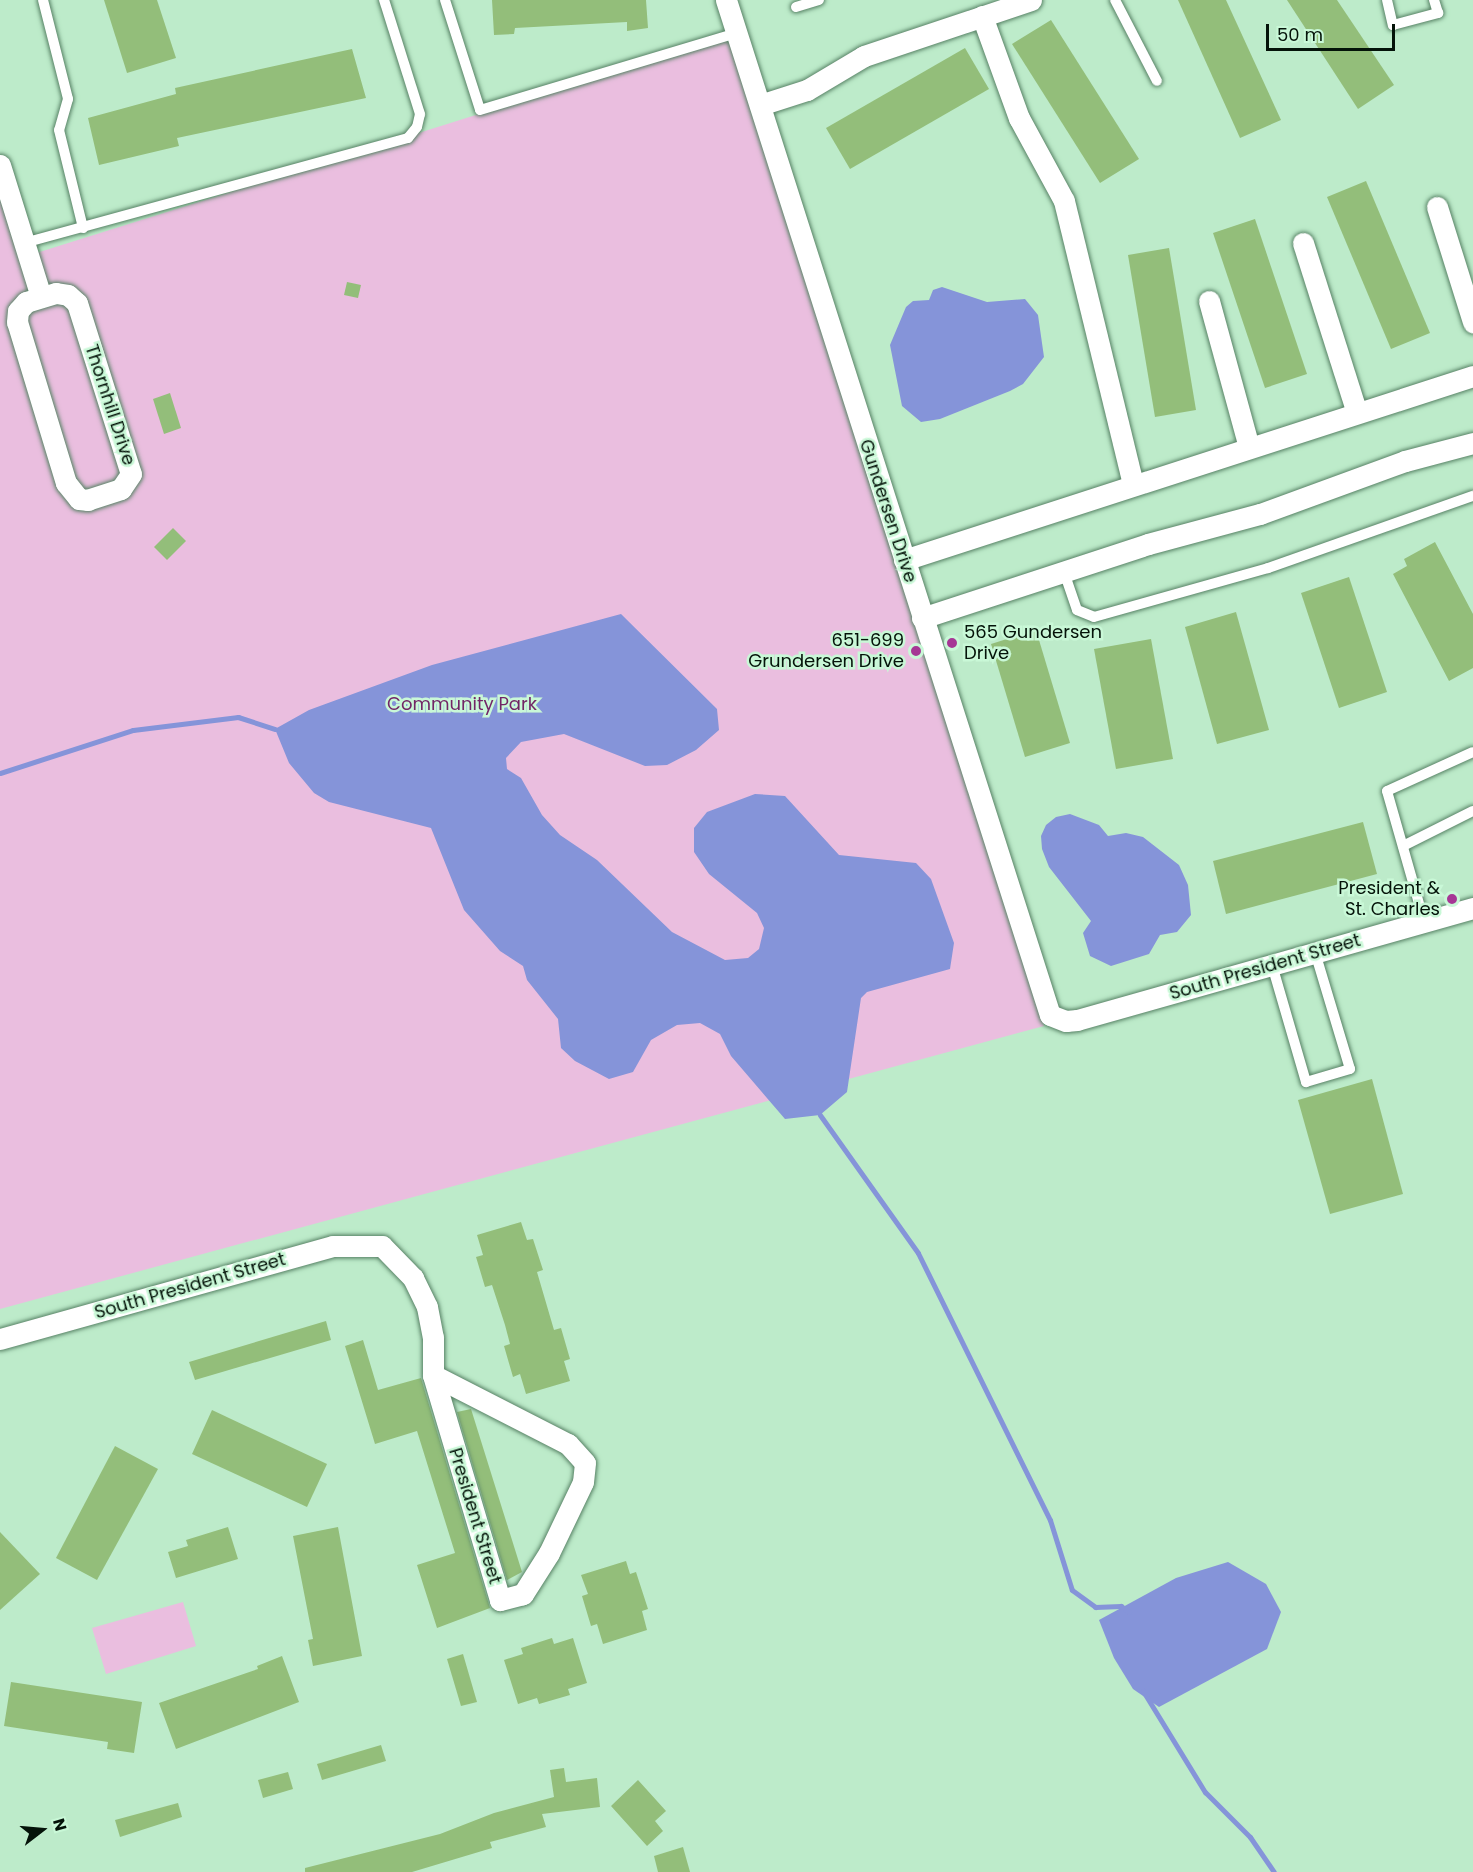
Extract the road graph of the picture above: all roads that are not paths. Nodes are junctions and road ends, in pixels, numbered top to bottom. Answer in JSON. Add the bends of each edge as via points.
{"nodes":[{"id":1,"x":43,"y":0,"type":"edge"},
{"id":2,"x":384,"y":0,"type":"edge"},
{"id":3,"x":445,"y":0,"type":"edge"},
{"id":4,"x":726,"y":0,"type":"edge"},
{"id":5,"x":819,"y":0,"type":"edge"},
{"id":6,"x":1031,"y":0,"type":"edge"},
{"id":7,"x":1115,"y":0,"type":"edge"},
{"id":8,"x":1386,"y":0,"type":"edge"},
{"id":9,"x":1434,"y":0,"type":"edge"},
{"id":10,"x":796,"y":7,"type":"dead end"},
{"id":11,"x":982,"y":16,"type":"junction"},
{"id":12,"x":737,"y":33,"type":"junction"},
{"id":13,"x":1156,"y":81,"type":"dead end"},
{"id":14,"x":760,"y":105,"type":"junction"},
{"id":15,"x":0,"y":165,"type":"edge"},
{"id":16,"x":1437,"y":207,"type":"dead end"},
{"id":17,"x":83,"y":228,"type":"junction"},
{"id":18,"x":24,"y":243,"type":"junction"},
{"id":19,"x":1304,"y":243,"type":"dead end"},
{"id":20,"x":41,"y":297,"type":"junction"},
{"id":21,"x":1209,"y":301,"type":"dead end"},
{"id":22,"x":1473,"y":321,"type":"edge"},
{"id":23,"x":1473,"y":376,"type":"edge"},
{"id":24,"x":1357,"y":413,"type":"junction"},
{"id":25,"x":1473,"y":443,"type":"edge"},
{"id":26,"x":1249,"y":447,"type":"junction"},
{"id":27,"x":1133,"y":484,"type":"junction"},
{"id":28,"x":1473,"y":496,"type":"edge"},
{"id":29,"x":904,"y":560,"type":"junction"},
{"id":30,"x":1064,"y":572,"type":"junction"},
{"id":31,"x":922,"y":618,"type":"junction"},
{"id":32,"x":1473,"y":752,"type":"edge"},
{"id":33,"x":1473,"y":811,"type":"edge"},
{"id":34,"x":1403,"y":846,"type":"junction"},
{"id":35,"x":1473,"y":908,"type":"edge"},
{"id":36,"x":1424,"y":921,"type":"junction"},
{"id":37,"x":1315,"y":952,"type":"junction"},
{"id":38,"x":1272,"y":965,"type":"junction"},
{"id":39,"x":1056,"y":1019,"type":"joint"},
{"id":40,"x":382,"y":1246,"type":"joint"},
{"id":41,"x":0,"y":1339,"type":"edge"},
{"id":42,"x":433,"y":1375,"type":"junction"}],
"edges":[{"from":1,"to":17,"type":"lane","via":[[68,99],[59,130]]},
{"from":2,"to":17,"type":"lane","via":[[420,114],[417,127],[408,138]]},
{"from":3,"to":12,"type":"lane","via":[[480,110]]},
{"from":4,"to":12,"type":"street","name":"Gundersen Drive"},
{"from":5,"to":10,"type":"lane"},
{"from":6,"to":11,"type":"street"},
{"from":7,"to":13,"type":"lane"},
{"from":8,"to":9,"type":"lane","via":[[1394,26],[1438,13]]},
{"from":11,"to":14,"type":"street","via":[[864,56],[807,90]]},
{"from":11,"to":27,"type":"street","via":[[1019,118],[1064,201]]},
{"from":12,"to":14,"type":"street","name":"Gundersen Drive"},
{"from":14,"to":29,"type":"street","name":"Gundersen Drive"},
{"from":15,"to":18,"type":"street"},
{"from":16,"to":22,"type":"street"},
{"from":17,"to":18,"type":"lane"},
{"from":18,"to":20,"type":"street"},
{"from":19,"to":24,"type":"street"},
{"from":20,"to":20,"type":"street","name":"Thornhill Drive","via":[[26,302],[18,311],[20,333],[66,483],[79,499],[88,500],[121,489],[131,474],[77,303],[68,295]]},
{"from":21,"to":26,"type":"street"},
{"from":23,"to":24,"type":"street"},
{"from":24,"to":26,"type":"street"},
{"from":25,"to":30,"type":"street","via":[[1406,461],[1260,514]]},
{"from":26,"to":27,"type":"street"},
{"from":27,"to":29,"type":"street"},
{"from":28,"to":30,"type":"lane","via":[[1268,568],[1094,616],[1077,610]]},
{"from":29,"to":31,"type":"street","name":"Gundersen Drive"},
{"from":30,"to":31,"type":"street"},
{"from":31,"to":39,"type":"street","name":"Gundersen Drive","via":[[1045,1007]]},
{"from":32,"to":34,"type":"lane","via":[[1386,791]]},
{"from":33,"to":34,"type":"lane"},
{"from":34,"to":36,"type":"lane"},
{"from":35,"to":36,"type":"street","name":"South President Street"},
{"from":36,"to":37,"type":"street","name":"South President Street"},
{"from":37,"to":38,"type":"street","name":"South President Street"},
{"from":37,"to":38,"type":"lane","via":[[1350,1068],[1305,1082]]},
{"from":38,"to":39,"type":"street","name":"South President Street","via":[[1077,1020]]},
{"from":40,"to":41,"type":"street","name":"South President Street","via":[[333,1246]]},
{"from":40,"to":42,"type":"street","name":"President Street","via":[[413,1278],[427,1307],[433,1337]]},
{"from":42,"to":42,"type":"street","name":"President Street","via":[[568,1444],[585,1463],[578,1492],[549,1553],[523,1594],[500,1600]]}]}
